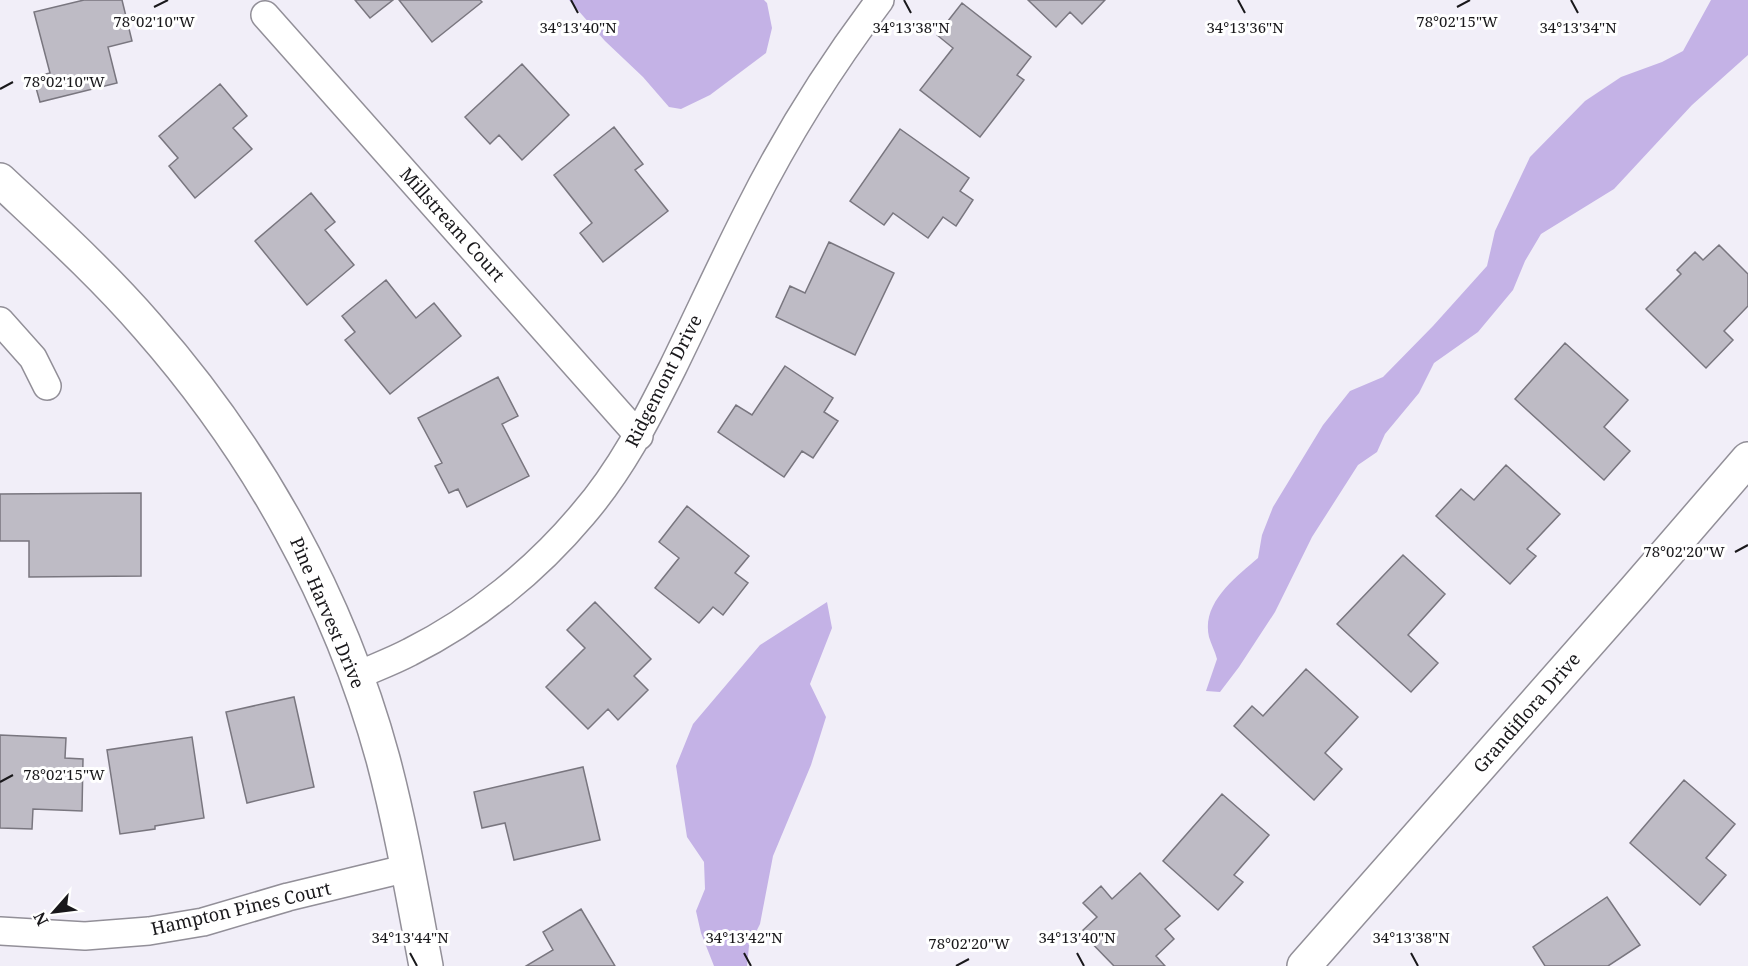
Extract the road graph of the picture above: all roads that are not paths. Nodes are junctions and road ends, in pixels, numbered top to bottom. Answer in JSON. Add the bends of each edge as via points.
{"nodes":[{"id":1,"x":880,"y":0,"type":"edge"},
{"id":2,"x":265,"y":15,"type":"dead end"},
{"id":3,"x":0,"y":180,"type":"edge"},
{"id":4,"x":0,"y":321,"type":"edge"},
{"id":5,"x":47,"y":386,"type":"dead end"},
{"id":6,"x":639,"y":435,"type":"junction"},
{"id":7,"x":1748,"y":459,"type":"edge"},
{"id":8,"x":356,"y":676,"type":"junction"},
{"id":9,"x":408,"y":868,"type":"junction"},
{"id":10,"x":0,"y":931,"type":"edge"},
{"id":11,"x":426,"y":966,"type":"edge"},
{"id":12,"x":1304,"y":966,"type":"edge"}],
"edges":[{"from":1,"to":6,"type":"street","name":"Ridgemont Drive","via":[[777,159]]},
{"from":2,"to":6,"type":"street","name":"Millstream Court"},
{"from":3,"to":8,"type":"street","name":"Pine Harvest Drive","via":[[146,324],[205,396],[286,521],[311,568]]},
{"from":4,"to":5,"type":"street","via":[[33,358]]},
{"from":6,"to":8,"type":"street","name":"Ridgemont Drive","via":[[584,513],[527,572],[443,633]]},
{"from":7,"to":12,"type":"street","name":"Grandiflora Drive"},
{"from":8,"to":9,"type":"street","name":"Pine Harvest Drive","via":[[383,758]]},
{"from":9,"to":10,"type":"street","name":"Hampton Pines Court","via":[[203,922],[149,931],[85,936]]},
{"from":9,"to":11,"type":"street","name":"Pine Harvest Drive"}]}
